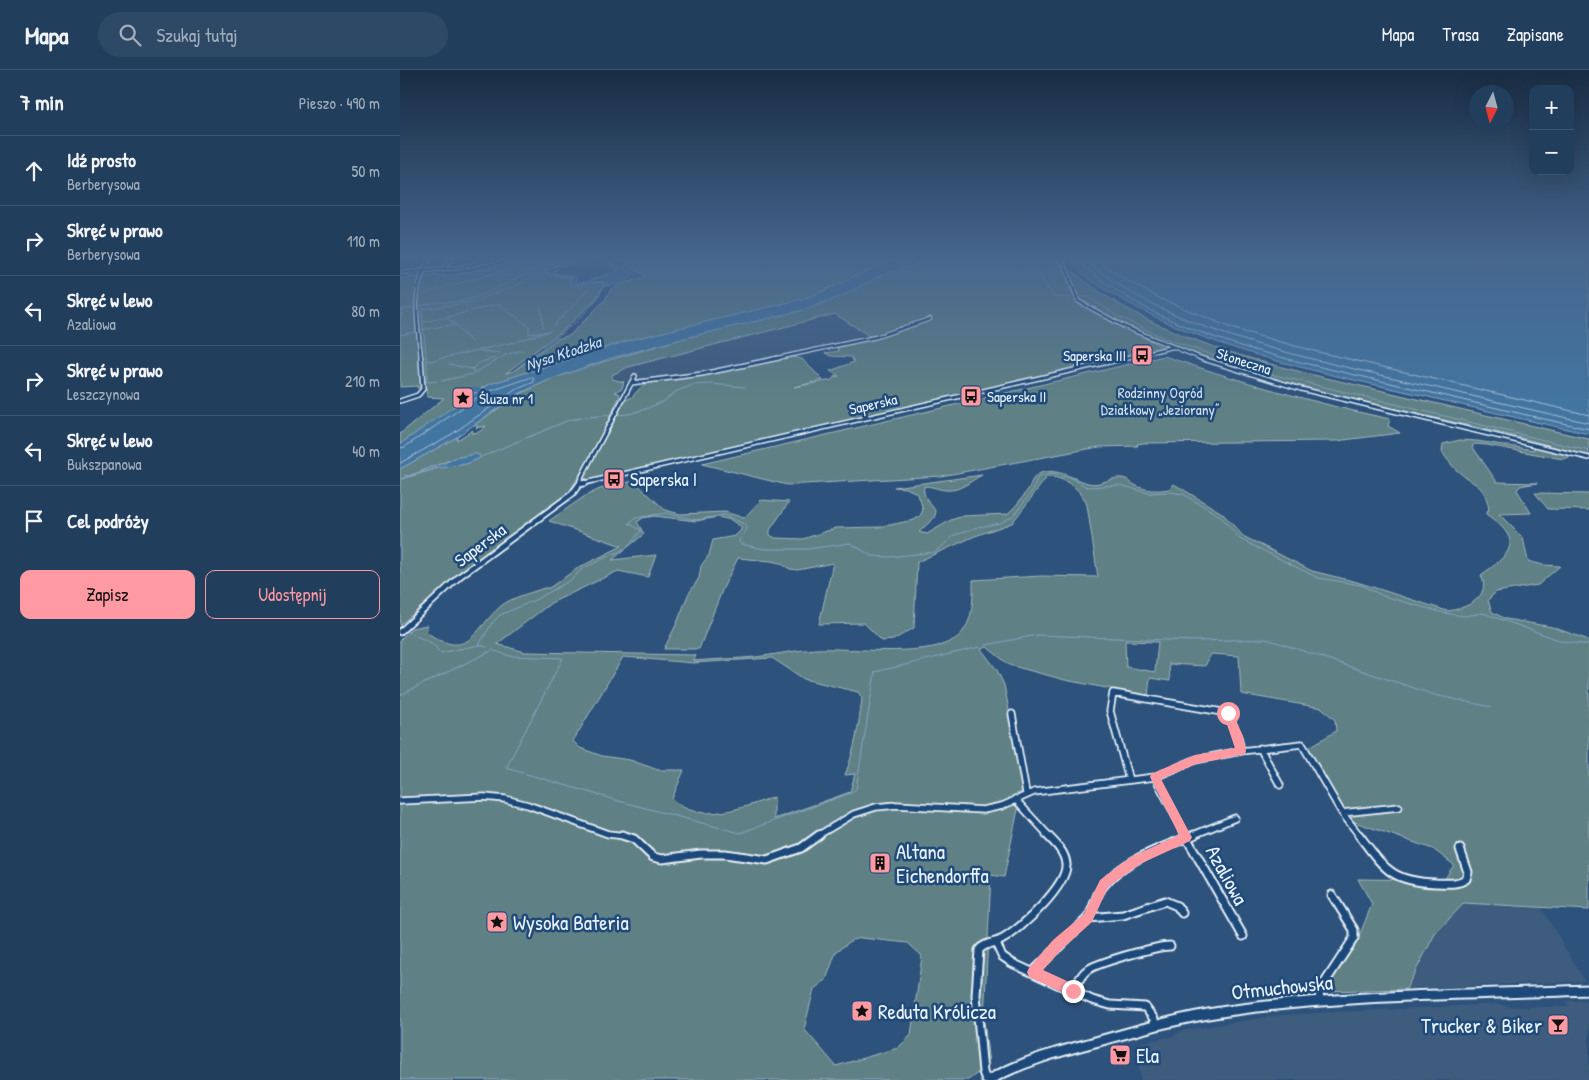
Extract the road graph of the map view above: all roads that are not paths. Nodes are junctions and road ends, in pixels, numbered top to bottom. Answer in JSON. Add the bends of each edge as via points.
{"nodes":[{"id":1,"x":417,"y":305,"type":"edge"},
{"id":2,"x":1085,"y":305,"type":"edge"},
{"id":3,"x":930,"y":319,"type":"dead end"},
{"id":4,"x":1172,"y":347,"type":"junction"},
{"id":5,"x":635,"y":376,"type":"dead end"},
{"id":6,"x":631,"y":382,"type":"junction"},
{"id":7,"x":400,"y":400,"type":"edge"},
{"id":8,"x":1589,"y":458,"type":"edge"},
{"id":9,"x":580,"y":484,"type":"junction"},
{"id":10,"x":400,"y":632,"type":"edge"},
{"id":11,"x":1012,"y":714,"type":"dead end"},
{"id":12,"x":1260,"y":748,"type":"junction"},
{"id":13,"x":1241,"y":751,"type":"junction"},
{"id":14,"x":1155,"y":777,"type":"junction"},
{"id":15,"x":1129,"y":780,"type":"junction"},
{"id":16,"x":1280,"y":785,"type":"dead end"},
{"id":17,"x":1026,"y":793,"type":"junction"},
{"id":18,"x":1015,"y":799,"type":"junction"},
{"id":19,"x":400,"y":802,"type":"edge"},
{"id":20,"x":1399,"y":807,"type":"dead end"},
{"id":21,"x":1342,"y":812,"type":"junction"},
{"id":22,"x":1235,"y":818,"type":"dead end"},
{"id":23,"x":1186,"y":837,"type":"junction"},
{"id":24,"x":1460,"y":849,"type":"dead end"},
{"id":25,"x":1332,"y":895,"type":"dead end"},
{"id":26,"x":1182,"y":913,"type":"dead end"},
{"id":27,"x":1088,"y":918,"type":"junction"},
{"id":28,"x":1243,"y":936,"type":"dead end"},
{"id":29,"x":996,"y":943,"type":"junction"},
{"id":30,"x":1170,"y":946,"type":"dead end"},
{"id":31,"x":1033,"y":972,"type":"junction"},
{"id":32,"x":1589,"y":990,"type":"edge"},
{"id":33,"x":1073,"y":991,"type":"junction"},
{"id":34,"x":1319,"y":1001,"type":"junction"},
{"id":35,"x":1155,"y":1026,"type":"junction"},
{"id":36,"x":987,"y":1080,"type":"edge"}],
"edges":[{"from":1,"to":7,"type":"street","via":[[423,389],[420,394]]},
{"from":2,"to":4,"type":"street","name":"Słoneczna"},
{"from":3,"to":6,"type":"street","via":[[876,337],[712,372]]},
{"from":4,"to":8,"type":"street","name":"Słoneczna","via":[[1278,383]]},
{"from":4,"to":9,"type":"street","name":"Saperska"},
{"from":5,"to":6,"type":"street","name":"Saperska"},
{"from":6,"to":9,"type":"street","name":"Saperska"},
{"from":9,"to":10,"type":"street","name":"Saperska","via":[[569,497],[460,576]]},
{"from":11,"to":17,"type":"street"},
{"from":12,"to":13,"type":"street"},
{"from":12,"to":16,"type":"street"},
{"from":12,"to":21,"type":"street","via":[[1302,744]]},
{"from":13,"to":14,"type":"street","via":[[1195,760]]},
{"from":13,"to":15,"type":"street","via":[[1228,713],[1113,693],[1110,711]]},
{"from":14,"to":15,"type":"street"},
{"from":14,"to":23,"type":"street","name":"Azaliowa"},
{"from":15,"to":17,"type":"street"},
{"from":17,"to":18,"type":"street"},
{"from":18,"to":19,"type":"street","via":[[983,810],[897,805],[876,807],[854,814],[801,848],[767,860],[724,854],[653,857],[634,838],[608,834],[505,799]]},
{"from":18,"to":29,"type":"street","via":[[1059,848],[1066,871],[1056,890]]},
{"from":20,"to":21,"type":"street"},
{"from":21,"to":24,"type":"street","via":[[1384,868],[1406,881],[1460,883],[1468,872]]},
{"from":22,"to":23,"type":"street"},
{"from":23,"to":27,"type":"street","via":[[1136,861],[1104,883]]},
{"from":23,"to":28,"type":"street","name":"Azaliowa"},
{"from":25,"to":34,"type":"street","via":[[1354,930],[1354,938],[1320,990]]},
{"from":26,"to":27,"type":"street","via":[[1171,903],[1161,901],[1122,915]]},
{"from":27,"to":31,"type":"street"},
{"from":29,"to":31,"type":"street","via":[[1002,956]]},
{"from":29,"to":36,"type":"street","via":[[981,946],[978,957],[976,995],[983,1072]]},
{"from":30,"to":33,"type":"street","via":[[1152,948],[1096,966],[1081,976]]},
{"from":31,"to":33,"type":"street"},
{"from":32,"to":34,"type":"main road","name":"Otmuchowska"},
{"from":33,"to":35,"type":"street","via":[[1110,1005],[1145,1006]]},
{"from":34,"to":35,"type":"main road","name":"Otmuchowska","via":[[1226,1011]]},
{"from":35,"to":36,"type":"main road","name":"Otmuchowska","via":[[1020,1064]]}]}
